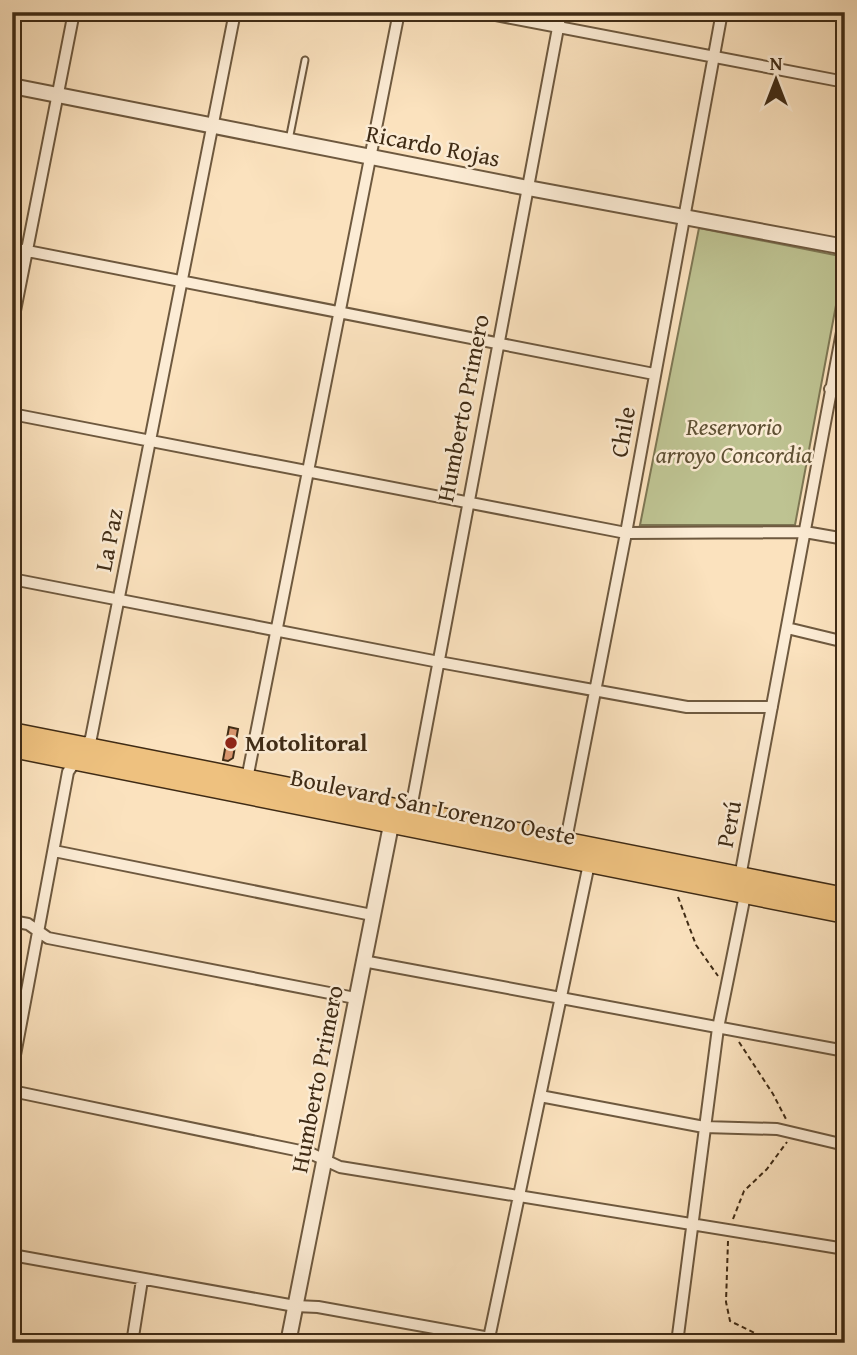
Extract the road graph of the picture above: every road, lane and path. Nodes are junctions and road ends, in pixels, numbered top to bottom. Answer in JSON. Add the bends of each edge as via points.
{"nodes":[{"id":1,"x":74,"y":12,"type":"edge"},
{"id":2,"x":235,"y":12,"type":"edge"},
{"id":3,"x":399,"y":12,"type":"edge"},
{"id":4,"x":480,"y":12,"type":"edge"},
{"id":5,"x":561,"y":12,"type":"edge"},
{"id":6,"x":722,"y":12,"type":"edge"},
{"id":7,"x":558,"y":28,"type":"junction"},
{"id":8,"x":714,"y":57,"type":"junction"},
{"id":9,"x":305,"y":60,"type":"dead end"},
{"id":10,"x":845,"y":82,"type":"edge"},
{"id":11,"x":12,"y":86,"type":"edge"},
{"id":12,"x":58,"y":95,"type":"junction"},
{"id":13,"x":212,"y":125,"type":"junction"},
{"id":14,"x":289,"y":140,"type":"junction"},
{"id":15,"x":370,"y":156,"type":"junction"},
{"id":16,"x":528,"y":188,"type":"junction"},
{"id":17,"x":684,"y":217,"type":"junction"},
{"id":18,"x":844,"y":245,"type":"edge"},
{"id":19,"x":12,"y":248,"type":"edge"},
{"id":20,"x":27,"y":251,"type":"junction"},
{"id":21,"x":182,"y":282,"type":"junction"},
{"id":22,"x":340,"y":313,"type":"junction"},
{"id":23,"x":845,"y":316,"type":"edge"},
{"id":24,"x":12,"y":326,"type":"edge"},
{"id":25,"x":499,"y":344,"type":"junction"},
{"id":26,"x":654,"y":374,"type":"junction"},
{"id":27,"x":830,"y":390,"type":"junction"},
{"id":28,"x":845,"y":393,"type":"edge"},
{"id":29,"x":12,"y":414,"type":"edge"},
{"id":30,"x":149,"y":440,"type":"junction"},
{"id":31,"x":308,"y":472,"type":"junction"},
{"id":32,"x":468,"y":504,"type":"junction"},
{"id":33,"x":805,"y":532,"type":"junction"},
{"id":34,"x":626,"y":534,"type":"junction"},
{"id":35,"x":845,"y":540,"type":"edge"},
{"id":36,"x":12,"y":579,"type":"edge"},
{"id":37,"x":118,"y":599,"type":"junction"},
{"id":38,"x":787,"y":628,"type":"junction"},
{"id":39,"x":278,"y":629,"type":"junction"},
{"id":40,"x":845,"y":642,"type":"edge"},
{"id":41,"x":439,"y":663,"type":"junction"},
{"id":42,"x":596,"y":691,"type":"junction"},
{"id":43,"x":772,"y":707,"type":"junction"},
{"id":44,"x":12,"y":732,"type":"edge"},
{"id":45,"x":12,"y":748,"type":"edge"},
{"id":46,"x":82,"y":753,"type":"junction"},
{"id":47,"x":246,"y":785,"type":"junction"},
{"id":48,"x":406,"y":810,"type":"junction"},
{"id":49,"x":391,"y":825,"type":"junction"},
{"id":50,"x":564,"y":850,"type":"junction"},
{"id":51,"x":54,"y":851,"type":"junction"},
{"id":52,"x":591,"y":856,"type":"junction"},
{"id":53,"x":740,"y":877,"type":"junction"},
{"id":54,"x":745,"y":895,"type":"junction"},
{"id":55,"x":845,"y":897,"type":"edge"},
{"id":56,"x":845,"y":914,"type":"edge"},
{"id":57,"x":372,"y":915,"type":"junction"},
{"id":58,"x":12,"y":921,"type":"edge"},
{"id":59,"x":39,"y":932,"type":"junction"},
{"id":60,"x":363,"y":961,"type":"junction"},
{"id":61,"x":355,"y":998,"type":"junction"},
{"id":62,"x":560,"y":998,"type":"junction"},
{"id":63,"x":718,"y":1028,"type":"junction"},
{"id":64,"x":845,"y":1051,"type":"edge"},
{"id":65,"x":12,"y":1071,"type":"edge"},
{"id":66,"x":12,"y":1091,"type":"edge"},
{"id":67,"x":540,"y":1096,"type":"junction"},
{"id":68,"x":704,"y":1127,"type":"junction"},
{"id":69,"x":845,"y":1145,"type":"edge"},
{"id":70,"x":325,"y":1160,"type":"junction"},
{"id":71,"x":518,"y":1197,"type":"junction"},
{"id":72,"x":692,"y":1224,"type":"junction"},
{"id":73,"x":845,"y":1249,"type":"edge"},
{"id":74,"x":12,"y":1255,"type":"edge"},
{"id":75,"x":142,"y":1280,"type":"junction"},
{"id":76,"x":295,"y":1306,"type":"junction"},
{"id":77,"x":488,"y":1340,"type":"edge"},
{"id":78,"x":132,"y":1343,"type":"edge"},
{"id":79,"x":288,"y":1343,"type":"edge"},
{"id":80,"x":518,"y":1343,"type":"edge"},
{"id":81,"x":677,"y":1343,"type":"edge"}],
"edges":[{"from":1,"to":12,"type":"street"},
{"from":2,"to":13,"type":"street","name":"La Paz"},
{"from":3,"to":15,"type":"street"},
{"from":4,"to":7,"type":"street"},
{"from":5,"to":7,"type":"street","name":"Humberto Primero"},
{"from":6,"to":8,"type":"street","name":"Chile"},
{"from":7,"to":8,"type":"street"},
{"from":7,"to":16,"type":"street","name":"Humberto Primero"},
{"from":8,"to":10,"type":"street"},
{"from":8,"to":17,"type":"street","name":"Chile"},
{"from":9,"to":14,"type":"lane"},
{"from":11,"to":12,"type":"street","name":"Ricardo Rojas"},
{"from":12,"to":13,"type":"street","name":"Ricardo Rojas"},
{"from":12,"to":20,"type":"street"},
{"from":13,"to":14,"type":"street","name":"Ricardo Rojas"},
{"from":13,"to":21,"type":"street","name":"La Paz"},
{"from":14,"to":15,"type":"street","name":"Ricardo Rojas"},
{"from":15,"to":16,"type":"street","name":"Ricardo Rojas"},
{"from":15,"to":22,"type":"street"},
{"from":16,"to":17,"type":"street","name":"Ricardo Rojas"},
{"from":16,"to":25,"type":"street","name":"Humberto Primero"},
{"from":17,"to":18,"type":"street","name":"Ricardo Rojas"},
{"from":17,"to":26,"type":"street","name":"Chile"},
{"from":19,"to":20,"type":"street"},
{"from":20,"to":21,"type":"street"},
{"from":20,"to":24,"type":"street"},
{"from":21,"to":22,"type":"street"},
{"from":21,"to":30,"type":"street","name":"La Paz"},
{"from":22,"to":25,"type":"street"},
{"from":22,"to":31,"type":"street"},
{"from":23,"to":27,"type":"street","name":"Perú"},
{"from":25,"to":26,"type":"street"},
{"from":25,"to":32,"type":"street","name":"Humberto Primero"},
{"from":26,"to":34,"type":"street","name":"Chile"},
{"from":27,"to":28,"type":"street"},
{"from":27,"to":33,"type":"street","name":"Perú"},
{"from":29,"to":30,"type":"street"},
{"from":30,"to":31,"type":"street"},
{"from":30,"to":37,"type":"street","name":"La Paz"},
{"from":31,"to":32,"type":"street"},
{"from":31,"to":39,"type":"street"},
{"from":32,"to":34,"type":"street"},
{"from":32,"to":41,"type":"street","name":"Humberto Primero"},
{"from":33,"to":34,"type":"street"},
{"from":33,"to":35,"type":"street"},
{"from":33,"to":38,"type":"street","name":"Perú"},
{"from":34,"to":42,"type":"street","name":"Chile"},
{"from":36,"to":37,"type":"street"},
{"from":37,"to":39,"type":"street"},
{"from":37,"to":46,"type":"street","name":"La Paz","via":[[91,738]]},
{"from":38,"to":40,"type":"street"},
{"from":38,"to":43,"type":"street","name":"Perú"},
{"from":39,"to":41,"type":"street"},
{"from":39,"to":47,"type":"street"},
{"from":41,"to":42,"type":"street"},
{"from":41,"to":48,"type":"street","name":"Humberto Primero","via":[[412,803]]},
{"from":42,"to":43,"type":"street","via":[[687,708]]},
{"from":42,"to":50,"type":"street","name":"Chile"},
{"from":43,"to":53,"type":"street","name":"Perú"},
{"from":44,"to":46,"type":"main road","name":"Boulevard San Lorenzo Oeste"},
{"from":45,"to":46,"type":"main road","name":"Boulevard San Lorenzo Oeste"},
{"from":46,"to":47,"type":"main road","name":"Boulevard San Lorenzo Oeste"},
{"from":46,"to":51,"type":"street","name":"La Paz","via":[[68,772]]},
{"from":47,"to":48,"type":"main road","name":"Boulevard San Lorenzo Oeste"},
{"from":47,"to":49,"type":"main road","name":"Boulevard San Lorenzo Oeste"},
{"from":48,"to":49,"type":"street"},
{"from":48,"to":50,"type":"main road","name":"Boulevard San Lorenzo Oeste"},
{"from":49,"to":50,"type":"main road","name":"Boulevard San Lorenzo Oeste"},
{"from":49,"to":57,"type":"street","name":"Humberto Primero"},
{"from":50,"to":52,"type":"main road","name":"Boulevard San Lorenzo Oeste"},
{"from":51,"to":57,"type":"street"},
{"from":51,"to":59,"type":"street","name":"La Paz"},
{"from":52,"to":53,"type":"main road","name":"Boulevard San Lorenzo Oeste"},
{"from":52,"to":54,"type":"main road","name":"Boulevard San Lorenzo Oeste"},
{"from":52,"to":62,"type":"street"},
{"from":53,"to":54,"type":"street","name":"Perú"},
{"from":53,"to":55,"type":"main road","name":"Boulevard San Lorenzo Oeste"},
{"from":54,"to":56,"type":"main road","name":"Boulevard San Lorenzo Oeste"},
{"from":54,"to":63,"type":"street","name":"Perú"},
{"from":57,"to":60,"type":"street","name":"Humberto Primero"},
{"from":58,"to":59,"type":"street"},
{"from":59,"to":61,"type":"street","via":[[48,938]]},
{"from":59,"to":65,"type":"street","name":"La Paz"},
{"from":60,"to":61,"type":"street","name":"Humberto Primero"},
{"from":60,"to":62,"type":"street"},
{"from":61,"to":70,"type":"street","name":"Humberto Primero"},
{"from":62,"to":63,"type":"street"},
{"from":62,"to":67,"type":"street"},
{"from":63,"to":64,"type":"street"},
{"from":63,"to":68,"type":"street","name":"Perú"},
{"from":66,"to":70,"type":"street","via":[[310,1153]]},
{"from":67,"to":68,"type":"street"},
{"from":67,"to":71,"type":"street"},
{"from":68,"to":69,"type":"street","via":[[777,1129]]},
{"from":68,"to":72,"type":"street","name":"Perú"},
{"from":70,"to":71,"type":"street","via":[[340,1167]]},
{"from":70,"to":76,"type":"street","name":"Humberto Primero"},
{"from":71,"to":72,"type":"street"},
{"from":71,"to":77,"type":"street"},
{"from":72,"to":73,"type":"street"},
{"from":72,"to":81,"type":"street","name":"Perú"},
{"from":74,"to":75,"type":"street"},
{"from":75,"to":76,"type":"street"},
{"from":75,"to":78,"type":"street"},
{"from":76,"to":77,"type":"street"},
{"from":76,"to":79,"type":"street","name":"Humberto Primero"},
{"from":77,"to":80,"type":"street"}]}
